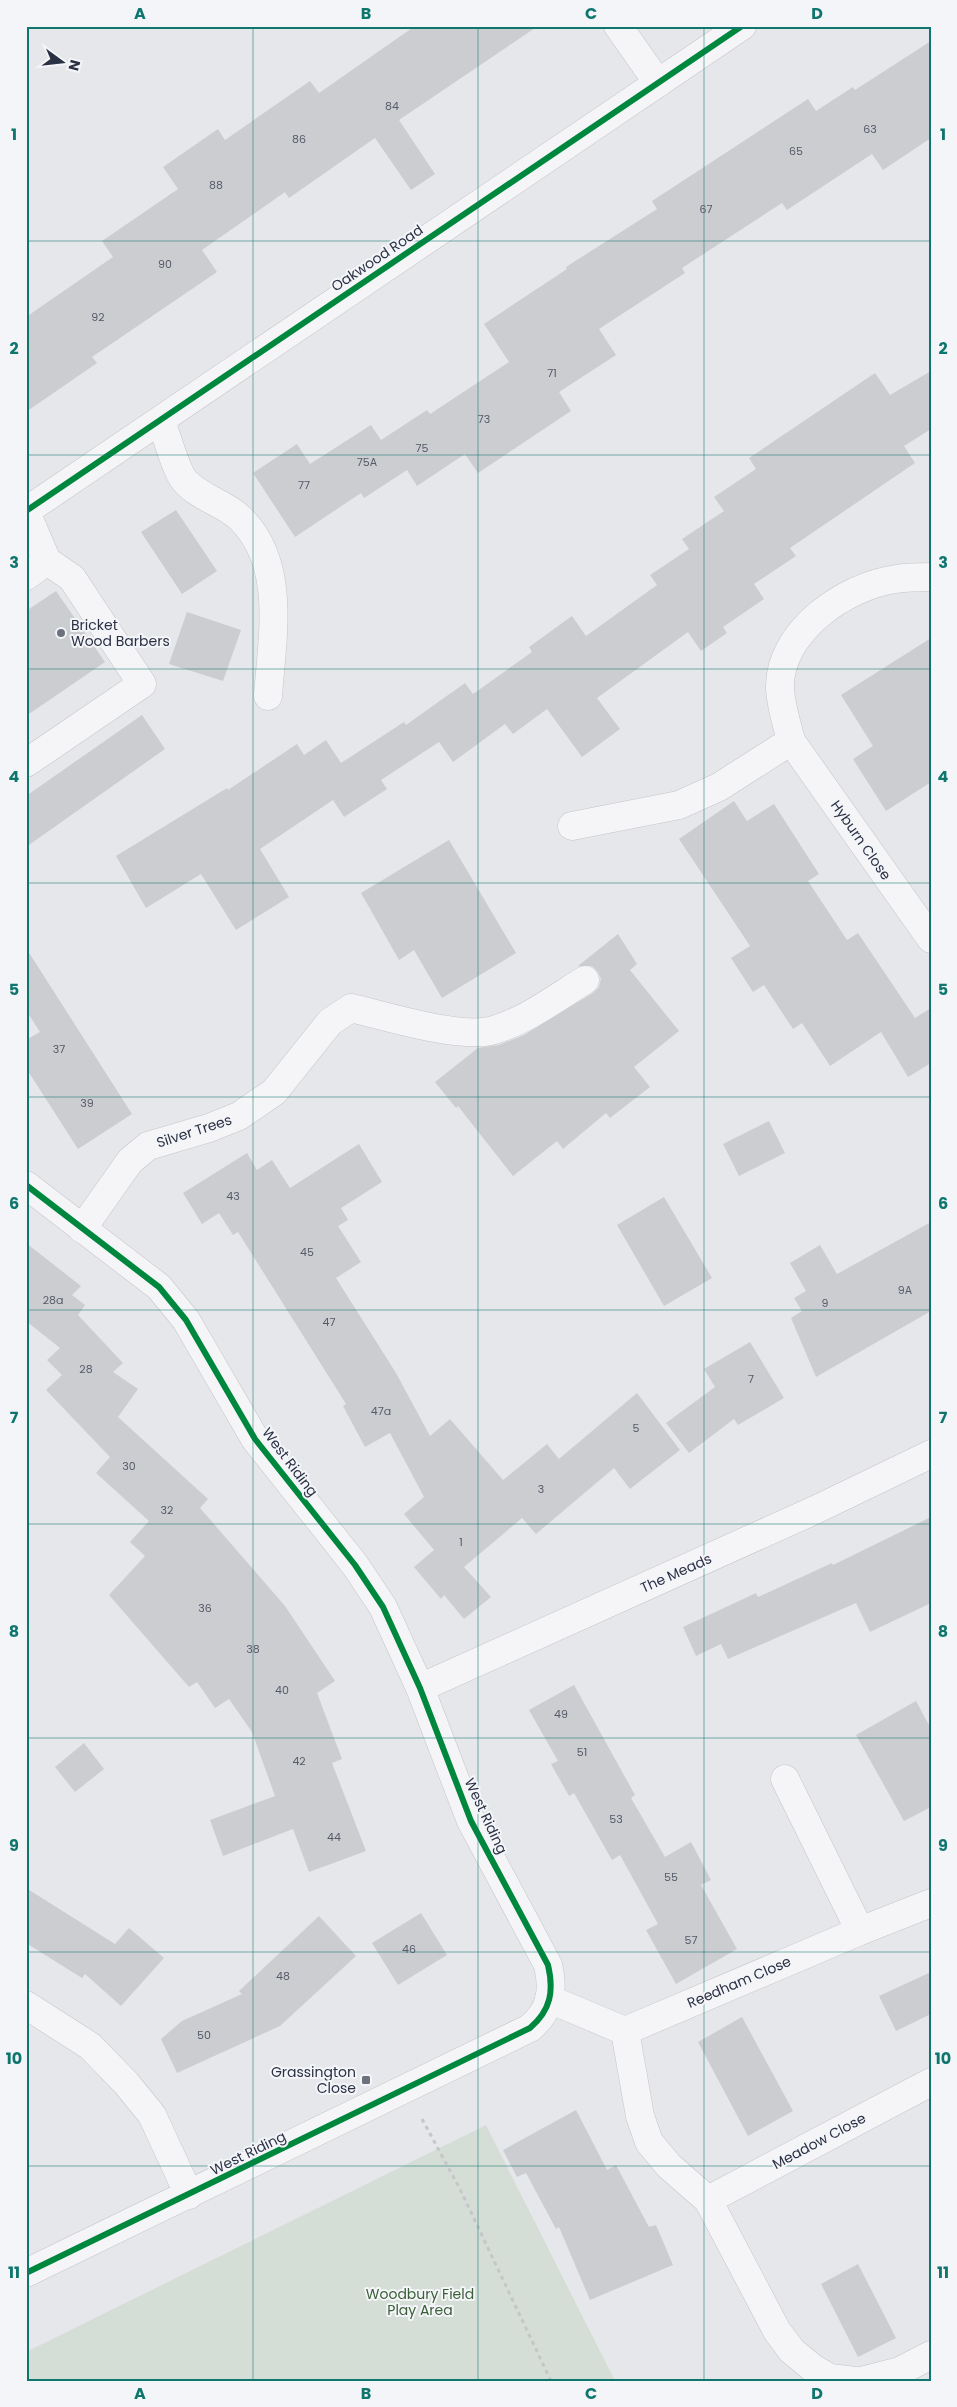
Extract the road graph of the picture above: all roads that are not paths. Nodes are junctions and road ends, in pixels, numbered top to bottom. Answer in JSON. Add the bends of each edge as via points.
{"nodes":[{"id":1,"x":618,"y":26,"type":"edge"},
{"id":2,"x":742,"y":26,"type":"edge"},
{"id":3,"x":658,"y":83,"type":"junction"},
{"id":4,"x":161,"y":420,"type":"junction"},
{"id":5,"x":26,"y":512,"type":"edge"},
{"id":6,"x":37,"y":569,"type":"edge"},
{"id":7,"x":931,"y":576,"type":"edge"},
{"id":8,"x":268,"y":696,"type":"dead end"},
{"id":9,"x":792,"y":742,"type":"junction"},
{"id":10,"x":26,"y":763,"type":"edge"},
{"id":11,"x":572,"y":826,"type":"dead end"},
{"id":12,"x":931,"y":939,"type":"edge"},
{"id":13,"x":585,"y":980,"type":"dead end"},
{"id":14,"x":26,"y":1185,"type":"edge"},
{"id":15,"x":82,"y":1229,"type":"junction"},
{"id":16,"x":931,"y":1454,"type":"edge"},
{"id":17,"x":420,"y":1688,"type":"junction"},
{"id":18,"x":785,"y":1779,"type":"dead end"},
{"id":19,"x":931,"y":1903,"type":"edge"},
{"id":20,"x":860,"y":1930,"type":"junction"},
{"id":21,"x":549,"y":1999,"type":"junction"},
{"id":22,"x":26,"y":2005,"type":"edge"},
{"id":23,"x":625,"y":2031,"type":"junction"},
{"id":24,"x":931,"y":2082,"type":"edge"},
{"id":25,"x":189,"y":2195,"type":"junction"},
{"id":26,"x":708,"y":2200,"type":"junction"},
{"id":27,"x":26,"y":2273,"type":"edge"},
{"id":28,"x":931,"y":2354,"type":"edge"},
{"id":29,"x":855,"y":2381,"type":"edge"},
{"id":30,"x":861,"y":2381,"type":"edge"}],
"edges":[{"from":1,"to":3,"type":"street"},
{"from":2,"to":3,"type":"street","name":"Oakwood Road"},
{"from":3,"to":4,"type":"street","name":"Oakwood Road"},
{"from":4,"to":5,"type":"street","name":"Oakwood Road"},
{"from":4,"to":8,"type":"street","via":[[184,480],[240,518],[258,541],[268,567],[275,606]]},
{"from":5,"to":6,"type":"street"},
{"from":6,"to":10,"type":"street","via":[[72,578],[142,684]]},
{"from":7,"to":9,"type":"street","name":"Hyburn Close","via":[[895,579],[854,592],[824,609],[796,638],[786,658],[780,687]]},
{"from":9,"to":11,"type":"street","via":[[719,787],[679,806]]},
{"from":9,"to":12,"type":"street","name":"Hyburn Close"},
{"from":13,"to":15,"type":"street","name":"Silver Trees","via":[[534,1012],[494,1030],[473,1034],[351,1008],[330,1022],[274,1092],[239,1116],[142,1150],[130,1160]]},
{"from":14,"to":15,"type":"street","name":"West Riding"},
{"from":15,"to":17,"type":"street","name":"West Riding","via":[[159,1287],[186,1320],[255,1439],[355,1565],[383,1607]]},
{"from":16,"to":17,"type":"street","name":"The Meads","via":[[815,1510]]},
{"from":17,"to":21,"type":"street","name":"West Riding","via":[[471,1821],[548,1965],[552,1982]]},
{"from":18,"to":20,"type":"street"},
{"from":19,"to":20,"type":"street","name":"Reedham Close"},
{"from":20,"to":23,"type":"street","name":"Reedham Close"},
{"from":21,"to":23,"type":"street"},
{"from":21,"to":25,"type":"street","name":"West Riding","via":[[542,2017],[530,2028]]},
{"from":22,"to":25,"type":"street","via":[[90,2046],[126,2083],[152,2115]]},
{"from":23,"to":26,"type":"street","via":[[640,2116],[650,2142],[669,2166]]},
{"from":24,"to":26,"type":"street","name":"Meadow Close"},
{"from":25,"to":27,"type":"street","name":"West Riding"},
{"from":26,"to":29,"type":"street","via":[[777,2332],[792,2351],[830,2378]]},
{"from":28,"to":30,"type":"street","via":[[900,2371]]}]}
